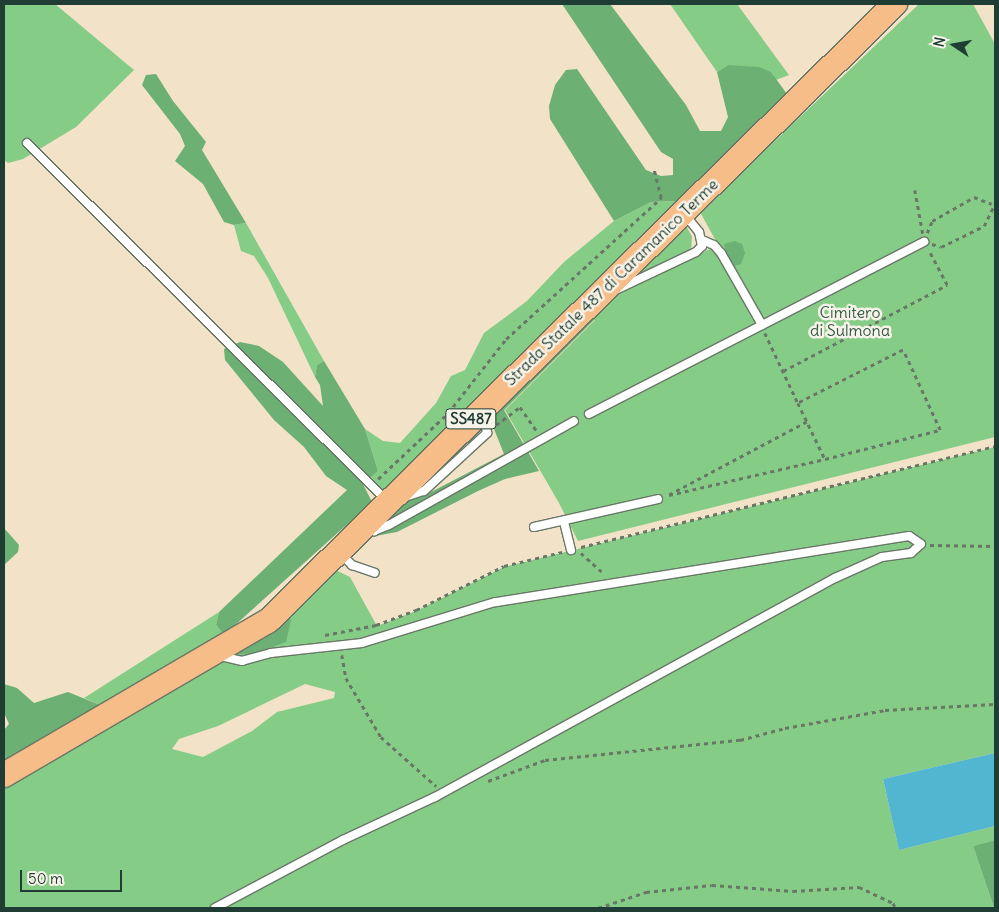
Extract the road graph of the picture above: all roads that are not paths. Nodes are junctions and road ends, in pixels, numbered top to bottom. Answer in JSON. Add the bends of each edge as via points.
{"nodes":[{"id":1,"x":895,"y":4,"type":"edge"},
{"id":2,"x":27,"y":144,"type":"dead end"},
{"id":3,"x":683,"y":212,"type":"junction"},
{"id":4,"x":702,"y":240,"type":"junction"},
{"id":5,"x":924,"y":242,"type":"road end"},
{"id":6,"x":598,"y":298,"type":"junction"},
{"id":7,"x":762,"y":325,"type":"junction"},
{"id":8,"x":482,"y":408,"type":"junction"},
{"id":9,"x":590,"y":414,"type":"dead end"},
{"id":10,"x":574,"y":421,"type":"dead end"},
{"id":11,"x":384,"y":494,"type":"junction"},
{"id":12,"x":658,"y":499,"type":"dead end"},
{"id":13,"x":564,"y":522,"type":"junction"},
{"id":14,"x":365,"y":524,"type":"junction"},
{"id":15,"x":534,"y":527,"type":"dead end"},
{"id":16,"x":571,"y":550,"type":"road end"},
{"id":17,"x":337,"y":551,"type":"junction"},
{"id":18,"x":375,"y":573,"type":"dead end"},
{"id":19,"x":211,"y":656,"type":"junction"},
{"id":20,"x":4,"y":775,"type":"edge"},
{"id":21,"x":216,"y":908,"type":"edge"}],
"edges":[{"from":1,"to":3,"type":"main road","name":"Strada Statale 487 di Caramanico Terme","number":"SS487"},
{"from":2,"to":11,"type":"lane"},
{"from":3,"to":4,"type":"lane"},
{"from":3,"to":6,"type":"main road","name":"Strada Statale 487 di Caramanico Terme","number":"SS487"},
{"from":4,"to":6,"type":"lane","via":[[696,252]]},
{"from":4,"to":7,"type":"lane","via":[[714,244],[721,253]]},
{"from":5,"to":7,"type":"lane"},
{"from":6,"to":8,"type":"main road","name":"Strada Statale 487 di Caramanico Terme","number":"SS487"},
{"from":7,"to":9,"type":"lane"},
{"from":8,"to":11,"type":"main road","name":"Strada Statale 487 di Caramanico Terme","number":"SS487"},
{"from":8,"to":11,"type":"lane","via":[[488,433],[424,491],[398,499]]},
{"from":10,"to":14,"type":"lane","via":[[389,525],[374,531]]},
{"from":11,"to":14,"type":"main road","name":"Strada Statale 487 di Caramanico Terme","number":"SS487"},
{"from":12,"to":13,"type":"lane"},
{"from":13,"to":15,"type":"lane"},
{"from":13,"to":16,"type":"lane"},
{"from":14,"to":17,"type":"main road","name":"Strada Statale 487 di Caramanico Terme","number":"SS487"},
{"from":17,"to":18,"type":"lane","via":[[352,565]]},
{"from":17,"to":19,"type":"main road","name":"Strada Statale 487 di Caramanico Terme","number":"SS487","via":[[268,621]]},
{"from":19,"to":20,"type":"main road","name":"Strada Statale 487 di Caramanico Terme","number":"SS487"},
{"from":19,"to":21,"type":"lane","via":[[242,661],[271,653],[337,648],[383,638],[496,602],[909,536],[921,544],[911,553],[882,557],[835,578],[443,792],[343,840]]}]}
